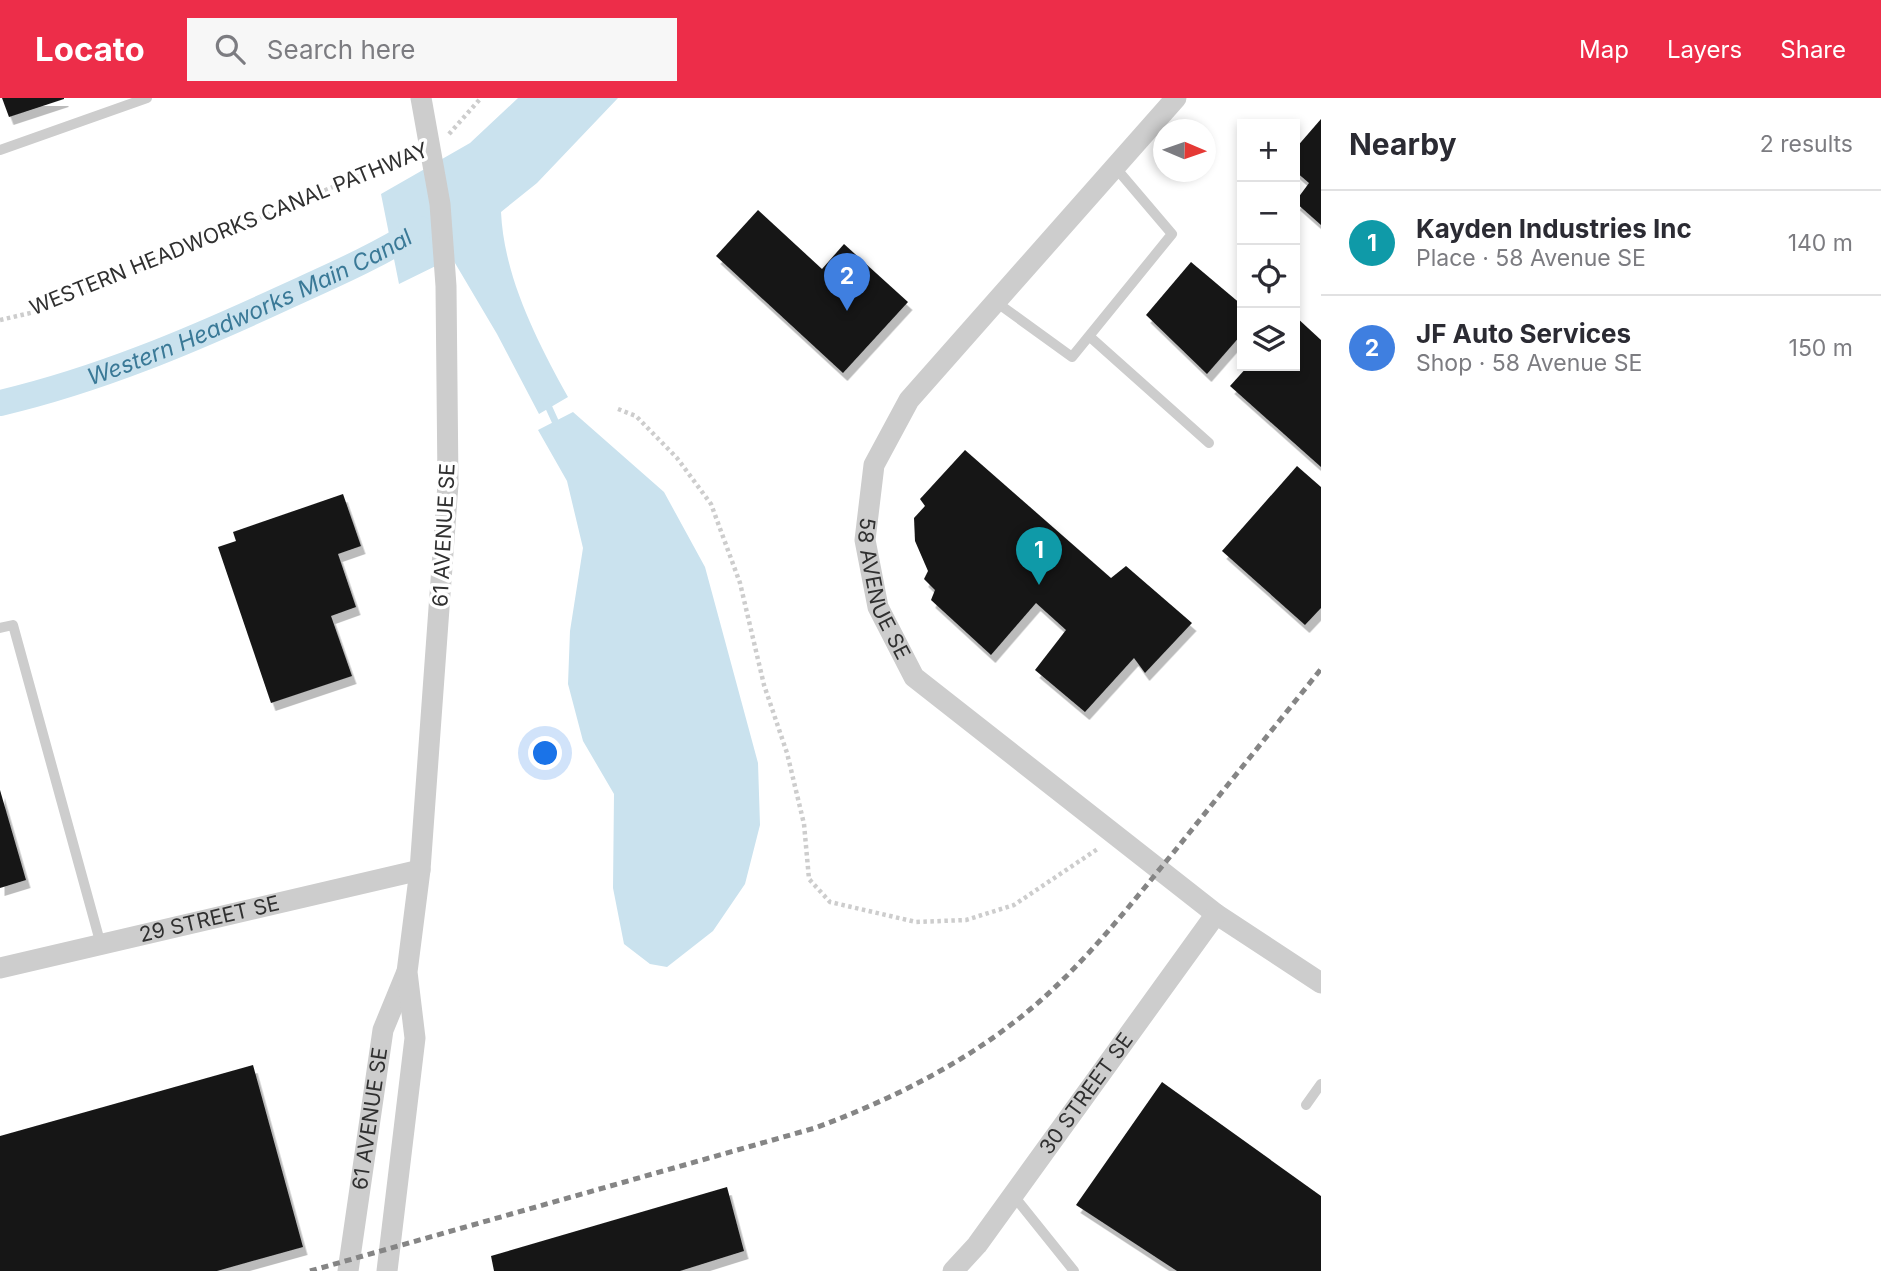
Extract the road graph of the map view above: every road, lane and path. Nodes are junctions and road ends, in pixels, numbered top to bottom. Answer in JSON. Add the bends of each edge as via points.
{"nodes":[{"id":1,"x":147,"y":98,"type":"edge"},
{"id":2,"x":421,"y":98,"type":"edge"},
{"id":3,"x":481,"y":98,"type":"edge"},
{"id":4,"x":1176,"y":98,"type":"edge"},
{"id":5,"x":443,"y":141,"type":"dead end"},
{"id":6,"x":0,"y":150,"type":"edge"},
{"id":7,"x":418,"y":151,"type":"dead end"},
{"id":8,"x":1115,"y":167,"type":"junction"},
{"id":9,"x":996,"y":302,"type":"junction"},
{"id":10,"x":0,"y":320,"type":"edge"},
{"id":11,"x":1089,"y":336,"type":"junction"},
{"id":12,"x":618,"y":409,"type":"dead end"},
{"id":13,"x":1209,"y":443,"type":"dead end"},
{"id":14,"x":0,"y":628,"type":"edge"},
{"id":15,"x":1094,"y":852,"type":"dead end"},
{"id":16,"x":420,"y":870,"type":"junction"},
{"id":17,"x":1216,"y":914,"type":"junction"},
{"id":18,"x":101,"y":945,"type":"junction"},
{"id":19,"x":0,"y":968,"type":"edge"},
{"id":20,"x":407,"y":972,"type":"junction"},
{"id":21,"x":1321,"y":983,"type":"edge"},
{"id":22,"x":1321,"y":1084,"type":"edge"},
{"id":23,"x":1306,"y":1105,"type":"dead end"},
{"id":24,"x":1013,"y":1195,"type":"junction"},
{"id":25,"x":348,"y":1271,"type":"edge"},
{"id":26,"x":387,"y":1271,"type":"edge"},
{"id":27,"x":953,"y":1271,"type":"edge"},
{"id":28,"x":1074,"y":1271,"type":"edge"}],
"edges":[{"from":1,"to":6,"type":"lane"},
{"from":2,"to":16,"type":"street","name":"61 AVENUE SE","bridge":true,"via":[[440,204],[446,286],[449,484]]},
{"from":3,"to":5,"type":"path","name":"WESTERN HEADWORKS CANAL PATHWAY"},
{"from":4,"to":8,"type":"street","name":"58 AVENUE SE"},
{"from":7,"to":10,"type":"path","name":"WESTERN HEADWORKS CANAL PATHWAY","via":[[38,311]]},
{"from":8,"to":9,"type":"street","name":"58 AVENUE SE"},
{"from":8,"to":11,"type":"lane","via":[[1172,234]]},
{"from":9,"to":11,"type":"lane","via":[[1072,357]]},
{"from":9,"to":17,"type":"street","name":"58 AVENUE SE","via":[[909,400],[874,465],[865,540],[878,607],[914,677]]},
{"from":11,"to":13,"type":"lane"},
{"from":12,"to":15,"type":"path","via":[[636,416],[677,458],[711,504],[740,583],[764,685],[787,754],[804,824],[808,879],[830,902],[916,922],[966,920],[1014,905]]},
{"from":14,"to":18,"type":"lane","via":[[13,625]]},
{"from":16,"to":18,"type":"street","name":"29 STREET SE"},
{"from":16,"to":20,"type":"street","name":"61 AVENUE SE"},
{"from":17,"to":21,"type":"street","name":"58 AVENUE SE"},
{"from":17,"to":24,"type":"street","name":"30 STREET SE"},
{"from":18,"to":19,"type":"street","name":"29 STREET SE"},
{"from":20,"to":25,"type":"street","name":"61 AVENUE SE","via":[[383,1030]]},
{"from":20,"to":26,"type":"street","name":"61 AVENUE SE","via":[[415,1038]]},
{"from":22,"to":23,"type":"lane"},
{"from":24,"to":27,"type":"street","name":"30 STREET SE"},
{"from":24,"to":28,"type":"lane"}]}
